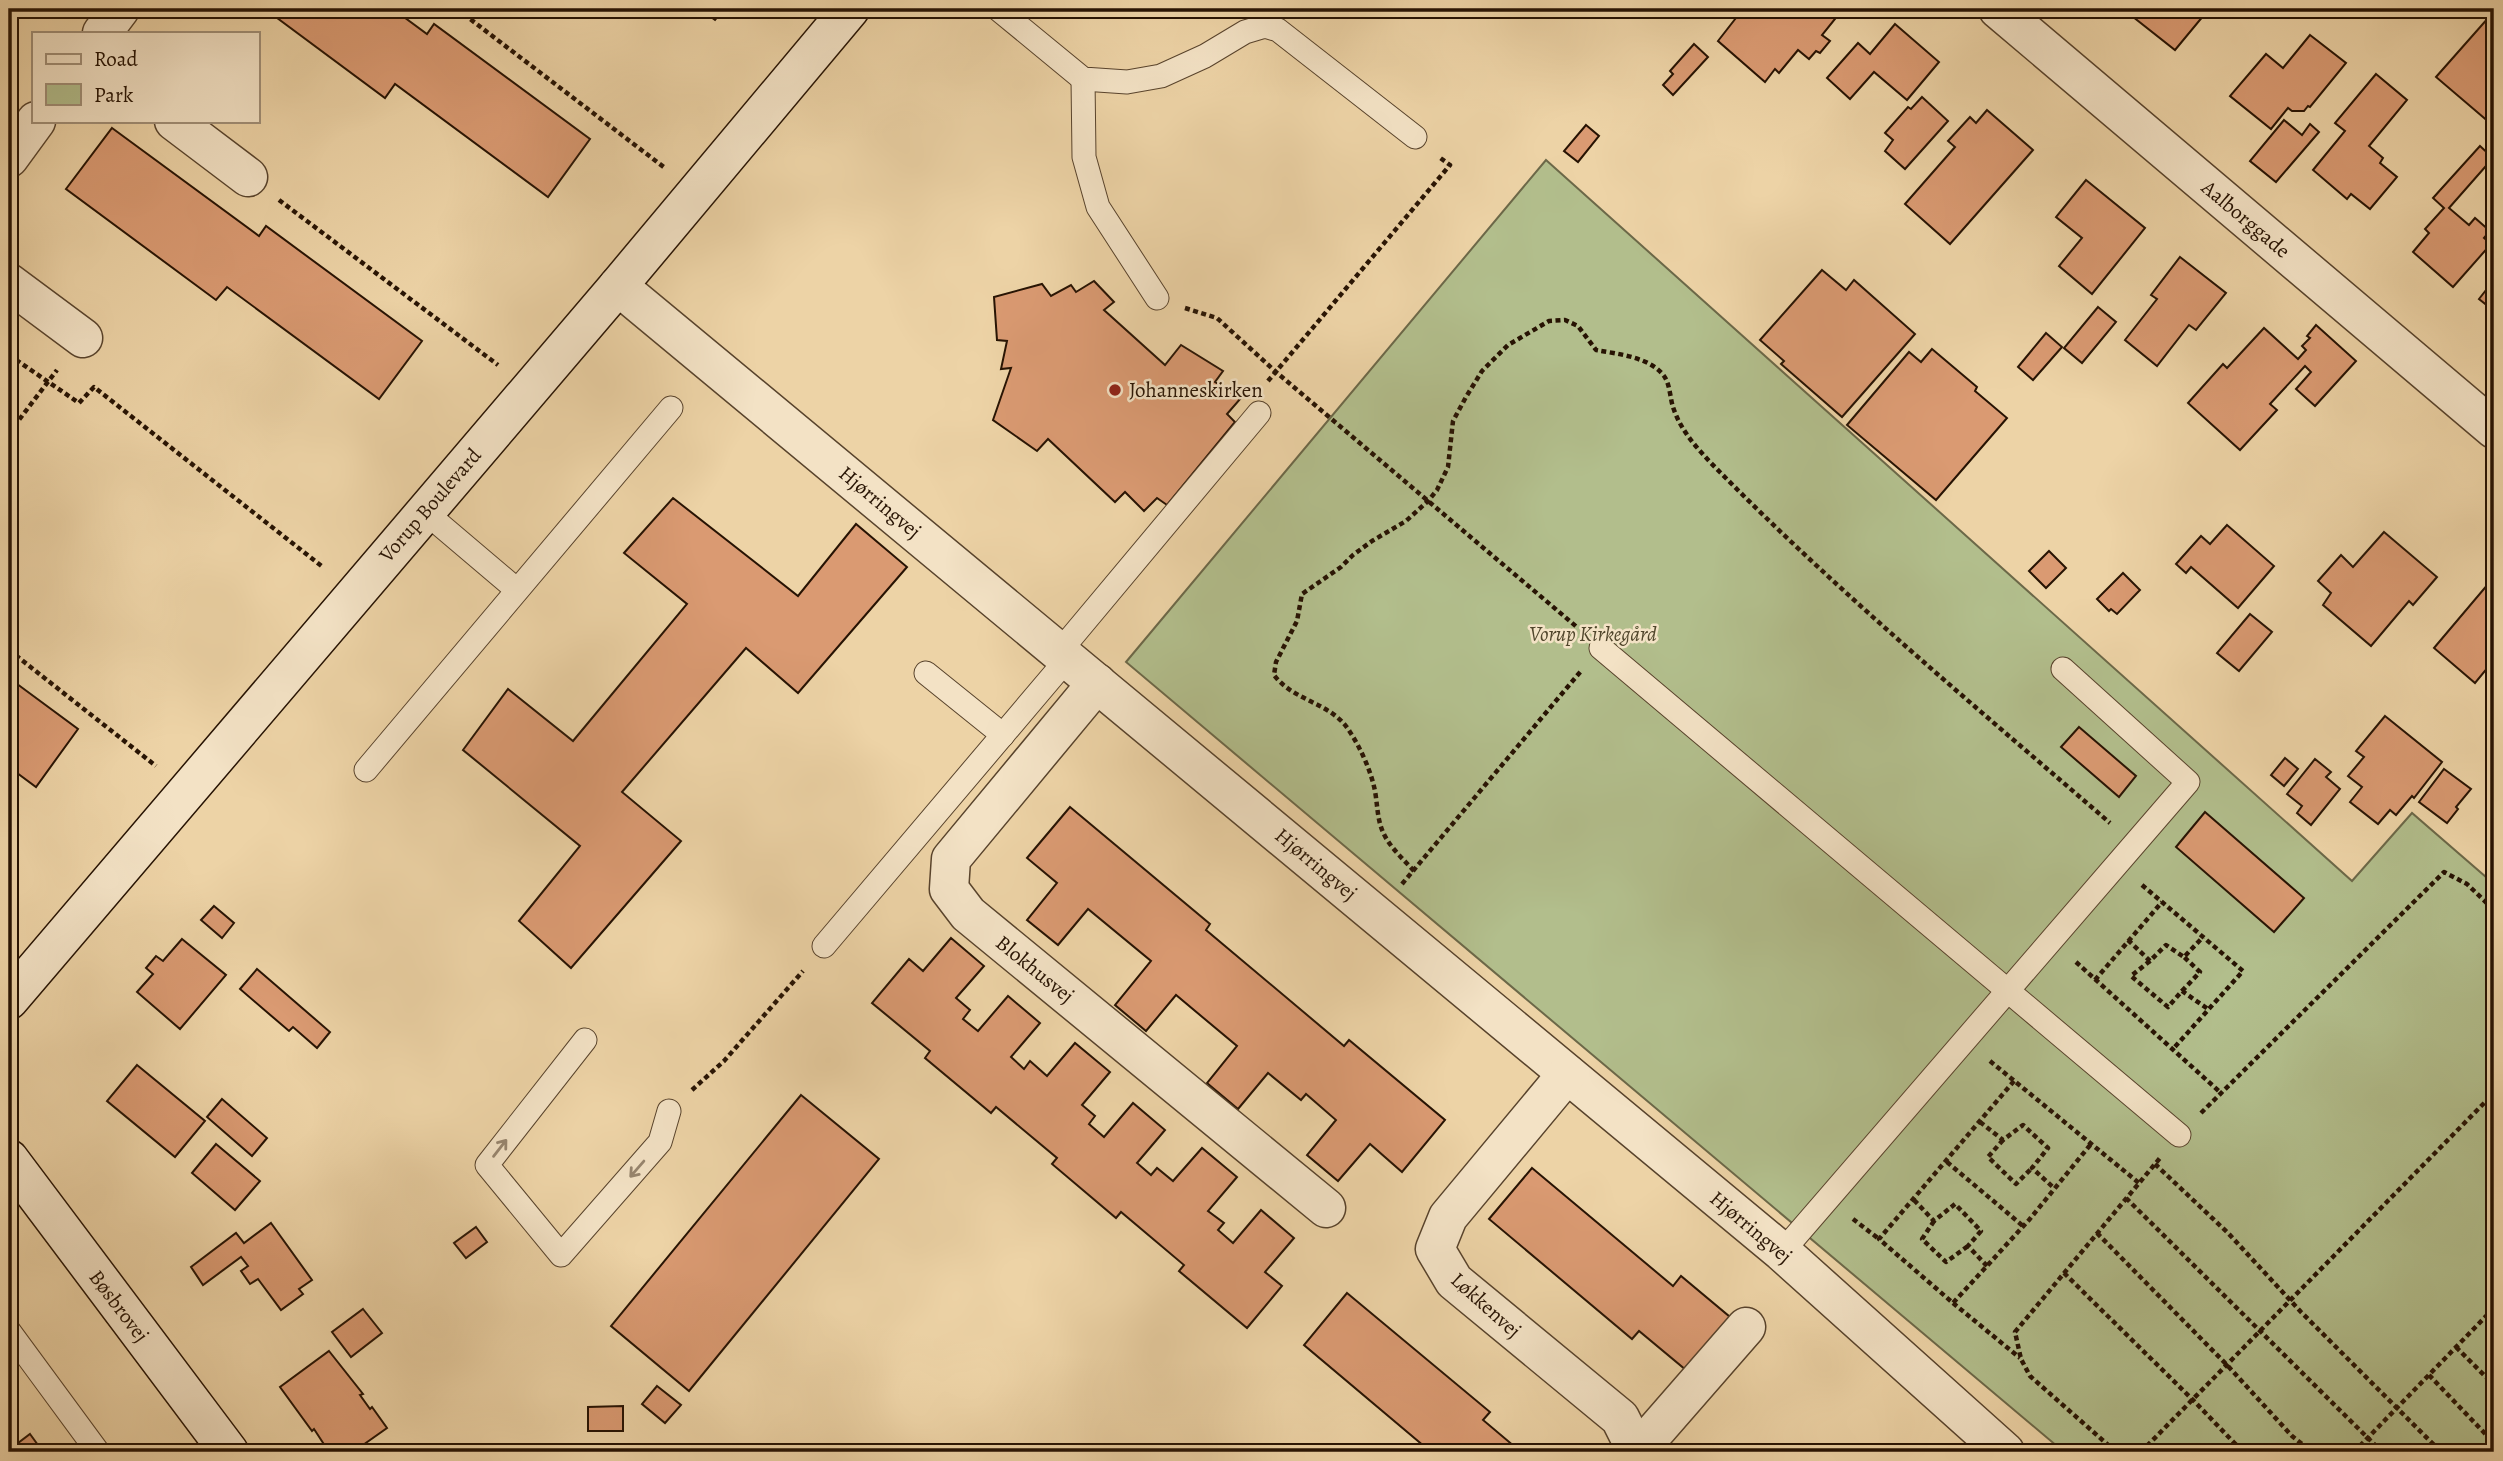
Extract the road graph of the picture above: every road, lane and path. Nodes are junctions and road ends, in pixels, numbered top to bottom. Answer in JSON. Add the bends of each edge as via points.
{"nodes":[{"id":1,"x":120,"y":9,"type":"edge"},
{"id":2,"x":457,"y":9,"type":"edge"},
{"id":3,"x":850,"y":9,"type":"edge"},
{"id":4,"x":998,"y":9,"type":"edge"},
{"id":5,"x":1998,"y":9,"type":"edge"},
{"id":6,"x":103,"y":32,"type":"edge"},
{"id":7,"x":1083,"y":79,"type":"junction"},
{"id":8,"x":35,"y":122,"type":"edge"},
{"id":9,"x":174,"y":122,"type":"edge"},
{"id":10,"x":1415,"y":137,"type":"joint"},
{"id":11,"x":9,"y":158,"type":"edge"},
{"id":12,"x":248,"y":177,"type":"joint"},
{"id":13,"x":696,"y":192,"type":"junction"},
{"id":14,"x":9,"y":283,"type":"edge"},
{"id":15,"x":618,"y":286,"type":"junction"},
{"id":16,"x":1157,"y":298,"type":"joint"},
{"id":17,"x":83,"y":338,"type":"joint"},
{"id":18,"x":9,"y":355,"type":"edge"},
{"id":19,"x":1276,"y":372,"type":"junction"},
{"id":20,"x":48,"y":382,"type":"junction"},
{"id":21,"x":1264,"y":386,"type":"dead end"},
{"id":22,"x":530,"y":389,"type":"junction"},
{"id":23,"x":671,"y":408,"type":"dead end"},
{"id":24,"x":1259,"y":413,"type":"dead end"},
{"id":25,"x":2494,"y":429,"type":"edge"},
{"id":26,"x":9,"y":433,"type":"edge"},
{"id":27,"x":1429,"y":501,"type":"junction"},
{"id":28,"x":425,"y":512,"type":"junction"},
{"id":29,"x":517,"y":590,"type":"junction"},
{"id":30,"x":355,"y":592,"type":"junction"},
{"id":31,"x":1601,"y":648,"type":"junction"},
{"id":32,"x":9,"y":650,"type":"edge"},
{"id":33,"x":1064,"y":654,"type":"junction"},
{"id":34,"x":2063,"y":669,"type":"dead end"},
{"id":35,"x":926,"y":673,"type":"dead end"},
{"id":36,"x":1097,"y":683,"type":"junction"},
{"id":37,"x":1003,"y":735,"type":"junction"},
{"id":38,"x":366,"y":770,"type":"dead end"},
{"id":39,"x":187,"y":790,"type":"junction"},
{"id":40,"x":2134,"y":845,"type":"junction"},
{"id":41,"x":2118,"y":864,"type":"junction"},
{"id":42,"x":1414,"y":871,"type":"junction"},
{"id":43,"x":2162,"y":902,"type":"junction"},
{"id":44,"x":2494,"y":910,"type":"edge"},
{"id":45,"x":1377,"y":915,"type":"junction"},
{"id":46,"x":2203,"y":937,"type":"junction"},
{"id":47,"x":2052,"y":940,"type":"junction"},
{"id":48,"x":2128,"y":940,"type":"junction"},
{"id":49,"x":824,"y":946,"type":"joint"},
{"id":50,"x":2184,"y":957,"type":"junction"},
{"id":51,"x":2150,"y":961,"type":"junction"},
{"id":52,"x":2095,"y":979,"type":"junction"},
{"id":53,"x":2008,"y":991,"type":"junction"},
{"id":54,"x":2182,"y":991,"type":"junction"},
{"id":55,"x":9,"y":1000,"type":"edge"},
{"id":56,"x":2208,"y":1009,"type":"junction"},
{"id":57,"x":585,"y":1040,"type":"dead end"},
{"id":58,"x":1965,"y":1040,"type":"junction"},
{"id":59,"x":2173,"y":1049,"type":"junction"},
{"id":60,"x":1567,"y":1074,"type":"junction"},
{"id":61,"x":2014,"y":1081,"type":"junction"},
{"id":62,"x":2221,"y":1093,"type":"junction"},
{"id":63,"x":2494,"y":1093,"type":"edge"},
{"id":64,"x":669,"y":1111,"type":"joint"},
{"id":65,"x":1980,"y":1122,"type":"junction"},
{"id":66,"x":2179,"y":1135,"type":"junction"},
{"id":67,"x":2003,"y":1140,"type":"junction"},
{"id":68,"x":2091,"y":1144,"type":"junction"},
{"id":69,"x":9,"y":1159,"type":"edge"},
{"id":70,"x":1947,"y":1162,"type":"junction"},
{"id":71,"x":2155,"y":1164,"type":"junction"},
{"id":72,"x":2032,"y":1168,"type":"junction"},
{"id":73,"x":2139,"y":1183,"type":"junction"},
{"id":74,"x":2054,"y":1188,"type":"junction"},
{"id":75,"x":2126,"y":1198,"type":"junction"},
{"id":76,"x":1914,"y":1200,"type":"junction"},
{"id":77,"x":1326,"y":1208,"type":"dead end"},
{"id":78,"x":1934,"y":1220,"type":"junction"},
{"id":79,"x":2023,"y":1226,"type":"junction"},
{"id":80,"x":2097,"y":1233,"type":"junction"},
{"id":81,"x":1968,"y":1247,"type":"junction"},
{"id":82,"x":1782,"y":1252,"type":"junction"},
{"id":83,"x":1987,"y":1266,"type":"junction"},
{"id":84,"x":2064,"y":1273,"type":"junction"},
{"id":85,"x":2290,"y":1300,"type":"junction"},
{"id":86,"x":1953,"y":1303,"type":"junction"},
{"id":87,"x":2494,"y":1308,"type":"edge"},
{"id":88,"x":1746,"y":1327,"type":"dead end"},
{"id":89,"x":9,"y":1331,"type":"edge"},
{"id":90,"x":2260,"y":1331,"type":"junction"},
{"id":91,"x":2456,"y":1347,"type":"junction"},
{"id":92,"x":2021,"y":1359,"type":"junction"},
{"id":93,"x":2227,"y":1365,"type":"junction"},
{"id":94,"x":2429,"y":1375,"type":"junction"},
{"id":95,"x":2494,"y":1385,"type":"edge"},
{"id":96,"x":2193,"y":1400,"type":"junction"},
{"id":97,"x":2398,"y":1408,"type":"junction"},
{"id":98,"x":2368,"y":1438,"type":"junction"},
{"id":99,"x":2494,"y":1443,"type":"edge"},
{"id":100,"x":219,"y":1449,"type":"edge"},
{"id":101,"x":97,"y":1452,"type":"edge"},
{"id":102,"x":1637,"y":1452,"type":"edge"},
{"id":103,"x":2005,"y":1452,"type":"edge"},
{"id":104,"x":2116,"y":1452,"type":"edge"},
{"id":105,"x":2141,"y":1452,"type":"edge"},
{"id":106,"x":2243,"y":1452,"type":"edge"},
{"id":107,"x":2312,"y":1452,"type":"edge"},
{"id":108,"x":2354,"y":1452,"type":"edge"},
{"id":109,"x":2382,"y":1452,"type":"edge"},
{"id":110,"x":2441,"y":1452,"type":"edge"}],
"edges":[{"from":1,"to":6,"type":"street"},
{"from":2,"to":13,"type":"path"},
{"from":3,"to":13,"type":"street","name":"Vorup Boulevard"},
{"from":4,"to":7,"type":"lane"},
{"from":5,"to":25,"type":"street","name":"Aalborggade"},
{"from":7,"to":10,"type":"lane","via":[[1127,82],[1161,76],[1265,26],[1278,30]]},
{"from":7,"to":16,"type":"lane","via":[[1084,157],[1098,207]]},
{"from":8,"to":11,"type":"street"},
{"from":9,"to":12,"type":"street"},
{"from":10,"to":19,"type":"path","via":[[1450,165]]},
{"from":12,"to":22,"type":"path"},
{"from":13,"to":15,"type":"street","name":"Vorup Boulevard"},
{"from":14,"to":17,"type":"street"},
{"from":15,"to":22,"type":"street","name":"Vorup Boulevard"},
{"from":15,"to":33,"type":"street","name":"Hjørringvej"},
{"from":16,"to":19,"type":"path","via":[[1217,318]]},
{"from":17,"to":20,"type":"path"},
{"from":18,"to":20,"type":"path"},
{"from":19,"to":21,"type":"path"},
{"from":19,"to":27,"type":"path"},
{"from":20,"to":26,"type":"path"},
{"from":20,"to":30,"type":"path","via":[[79,403],[94,387]]},
{"from":22,"to":28,"type":"street","name":"Vorup Boulevard"},
{"from":23,"to":29,"type":"lane"},
{"from":24,"to":33,"type":"lane"},
{"from":27,"to":31,"type":"path"},
{"from":27,"to":40,"type":"path","via":[[1448,467],[1453,421],[1482,371],[1508,345],[1549,321],[1565,320],[1578,326],[1596,350],[1650,364],[1665,377],[1684,433],[1710,462],[1833,581]]},
{"from":27,"to":42,"type":"path","via":[[1302,594],[1297,621],[1274,675],[1283,687],[1320,705],[1349,729],[1363,756],[1386,838]]},
{"from":28,"to":29,"type":"lane"},
{"from":28,"to":30,"type":"street","name":"Vorup Boulevard"},
{"from":29,"to":38,"type":"lane"},
{"from":30,"to":39,"type":"street","name":"Vorup Boulevard"},
{"from":31,"to":42,"type":"path"},
{"from":31,"to":53,"type":"lane"},
{"from":32,"to":39,"type":"path"},
{"from":33,"to":36,"type":"street","name":"Hjørringvej"},
{"from":33,"to":37,"type":"lane"},
{"from":34,"to":40,"type":"lane","via":[[2188,782]]},
{"from":35,"to":37,"type":"lane"},
{"from":36,"to":45,"type":"street","name":"Hjørringvej"},
{"from":36,"to":77,"type":"street","name":"Blokhusvej","via":[[951,859],[949,889],[968,914]]},
{"from":37,"to":49,"type":"lane"},
{"from":39,"to":55,"type":"street","name":"Vorup Boulevard"},
{"from":40,"to":41,"type":"lane"},
{"from":41,"to":43,"type":"path"},
{"from":41,"to":47,"type":"lane"},
{"from":42,"to":45,"type":"path"},
{"from":43,"to":46,"type":"path"},
{"from":43,"to":48,"type":"path"},
{"from":44,"to":62,"type":"path","via":[[2467,884],[2444,872]]},
{"from":45,"to":60,"type":"street","name":"Hjørringvej"},
{"from":46,"to":50,"type":"path"},
{"from":46,"to":56,"type":"path","via":[[2243,971]]},
{"from":47,"to":52,"type":"path"},
{"from":47,"to":53,"type":"lane"},
{"from":48,"to":51,"type":"path"},
{"from":48,"to":52,"type":"path"},
{"from":49,"to":64,"type":"path","via":[[724,1061]]},
{"from":50,"to":51,"type":"path","via":[[2166,945]]},
{"from":50,"to":54,"type":"path","via":[[2200,972]]},
{"from":51,"to":54,"type":"path","via":[[2131,976],[2168,1007]]},
{"from":52,"to":59,"type":"path"},
{"from":53,"to":58,"type":"lane"},
{"from":53,"to":66,"type":"lane"},
{"from":54,"to":56,"type":"path"},
{"from":56,"to":59,"type":"path"},
{"from":64,"to":57,"type":"lane","one_way":true,"via":[[660,1142],[561,1255],[487,1166]]},
{"from":58,"to":61,"type":"path"},
{"from":58,"to":82,"type":"lane"},
{"from":59,"to":62,"type":"path"},
{"from":60,"to":82,"type":"street","name":"Hjørringvej"},
{"from":60,"to":102,"type":"street","name":"Løkkenvej","via":[[1448,1217],[1435,1249],[1454,1281],[1620,1418]]},
{"from":61,"to":65,"type":"path"},
{"from":61,"to":68,"type":"path"},
{"from":62,"to":66,"type":"path"},
{"from":63,"to":85,"type":"path"},
{"from":65,"to":67,"type":"path"},
{"from":65,"to":70,"type":"path"},
{"from":66,"to":71,"type":"path"},
{"from":67,"to":72,"type":"path","via":[[1988,1157],[2016,1184]]},
{"from":67,"to":72,"type":"path","via":[[2023,1125],[2048,1148]]},
{"from":68,"to":73,"type":"path"},
{"from":68,"to":74,"type":"path"},
{"from":69,"to":100,"type":"street","name":"Bøsbrovej"},
{"from":70,"to":76,"type":"path"},
{"from":70,"to":79,"type":"path"},
{"from":71,"to":73,"type":"path"},
{"from":71,"to":85,"type":"path"},
{"from":72,"to":74,"type":"path"},
{"from":73,"to":75,"type":"path"},
{"from":74,"to":79,"type":"path"},
{"from":75,"to":80,"type":"path"},
{"from":75,"to":90,"type":"path"},
{"from":76,"to":78,"type":"path"},
{"from":76,"to":86,"type":"path","via":[[1879,1239]]},
{"from":78,"to":81,"type":"path","via":[[1922,1239],[1946,1262]]},
{"from":78,"to":81,"type":"path","via":[[1955,1204],[1981,1231]]},
{"from":79,"to":83,"type":"path"},
{"from":80,"to":84,"type":"path"},
{"from":80,"to":93,"type":"path"},
{"from":81,"to":83,"type":"path"},
{"from":82,"to":103,"type":"street","name":"Hjørringvej"},
{"from":83,"to":86,"type":"path"},
{"from":84,"to":92,"type":"path","via":[[2015,1332]]},
{"from":84,"to":96,"type":"path"},
{"from":85,"to":90,"type":"path"},
{"from":85,"to":97,"type":"path"},
{"from":86,"to":92,"type":"path"},
{"from":87,"to":91,"type":"path"},
{"from":88,"to":102,"type":"street","name":"Løkkenvej"},
{"from":89,"to":101,"type":"lane"},
{"from":90,"to":93,"type":"path"},
{"from":90,"to":98,"type":"path"},
{"from":91,"to":94,"type":"path"},
{"from":91,"to":95,"type":"path"},
{"from":92,"to":104,"type":"path","via":[[2030,1376]]},
{"from":93,"to":96,"type":"path"},
{"from":93,"to":107,"type":"path"},
{"from":94,"to":97,"type":"path"},
{"from":94,"to":99,"type":"path"},
{"from":96,"to":105,"type":"path"},
{"from":96,"to":106,"type":"path"},
{"from":97,"to":98,"type":"path"},
{"from":97,"to":110,"type":"path"},
{"from":98,"to":108,"type":"path"},
{"from":98,"to":109,"type":"path"}]}
